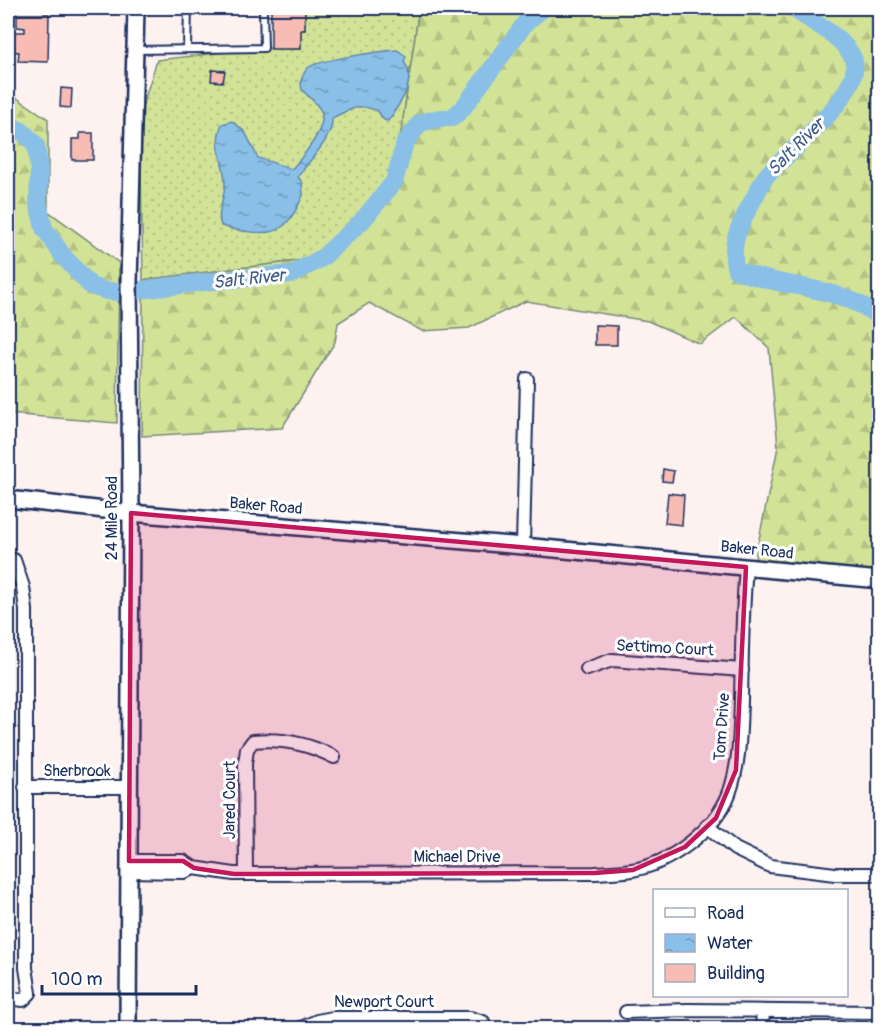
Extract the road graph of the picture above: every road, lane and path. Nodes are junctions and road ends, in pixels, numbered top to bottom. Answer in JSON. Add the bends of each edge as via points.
{"nodes":[{"id":1,"x":136,"y":8,"type":"edge"},
{"id":2,"x":188,"y":8,"type":"edge"},
{"id":3,"x":263,"y":8,"type":"edge"},
{"id":4,"x":187,"y":48,"type":"junction"},
{"id":5,"x":135,"y":50,"type":"junction"},
{"id":6,"x":527,"y":379,"type":"dead end"},
{"id":7,"x":8,"y":499,"type":"edge"},
{"id":8,"x":131,"y":513,"type":"junction"},
{"id":9,"x":523,"y":546,"type":"junction"},
{"id":10,"x":14,"y":560,"type":"dead end"},
{"id":11,"x":746,"y":567,"type":"junction"},
{"id":12,"x":879,"y":580,"type":"edge"},
{"id":13,"x":587,"y":669,"type":"dead end"},
{"id":14,"x":742,"y":670,"type":"junction"},
{"id":15,"x":334,"y":757,"type":"dead end"},
{"id":16,"x":25,"y":787,"type":"junction"},
{"id":17,"x":129,"y":787,"type":"junction"},
{"id":18,"x":707,"y":826,"type":"junction"},
{"id":19,"x":129,"y":866,"type":"junction"},
{"id":20,"x":246,"y":873,"type":"junction"},
{"id":21,"x":879,"y":874,"type":"edge"},
{"id":22,"x":8,"y":998,"type":"edge"},
{"id":23,"x":763,"y":1011,"type":"junction"},
{"id":24,"x":879,"y":1011,"type":"edge"},
{"id":25,"x":626,"y":1012,"type":"dead end"},
{"id":26,"x":128,"y":1029,"type":"edge"},
{"id":27,"x":301,"y":1029,"type":"edge"},
{"id":28,"x":484,"y":1029,"type":"edge"},
{"id":29,"x":762,"y":1029,"type":"edge"}],
"edges":[{"from":1,"to":5,"type":"street","name":"24 Mile Road"},
{"from":2,"to":4,"type":"lane"},
{"from":3,"to":4,"type":"lane","via":[[264,48]]},
{"from":4,"to":5,"type":"lane"},
{"from":5,"to":8,"type":"street","name":"24 Mile Road","via":[[129,283]]},
{"from":6,"to":9,"type":"street"},
{"from":7,"to":8,"type":"street","name":"Baker Road"},
{"from":8,"to":9,"type":"street","name":"Baker Road"},
{"from":8,"to":17,"type":"street","name":"24 Mile Road"},
{"from":9,"to":11,"type":"street","name":"Baker Road"},
{"from":10,"to":16,"type":"street","via":[[26,610]]},
{"from":11,"to":12,"type":"street","name":"Baker Road"},
{"from":11,"to":14,"type":"street","name":"Tom Drive"},
{"from":13,"to":14,"type":"street","name":"Settimo Court","via":[[612,660]]},
{"from":14,"to":18,"type":"street","name":"Tom Drive","via":[[736,770],[729,795]]},
{"from":15,"to":20,"type":"street","name":"Jared Court","via":[[315,747],[271,739],[253,741],[247,749],[245,764]]},
{"from":16,"to":17,"type":"street","name":"Sherbrook"},
{"from":16,"to":22,"type":"street","via":[[26,968],[30,993],[18,1000]]},
{"from":17,"to":19,"type":"street","name":"24 Mile Road"},
{"from":18,"to":20,"type":"street","name":"Michael Drive","via":[[685,847],[657,863],[633,870]]},
{"from":18,"to":21,"type":"street","via":[[735,849],[770,866],[835,874]]},
{"from":19,"to":20,"type":"street","name":"Michael Drive"},
{"from":19,"to":26,"type":"street","name":"24 Mile Road"},
{"from":23,"to":24,"type":"street"},
{"from":23,"to":25,"type":"street"},
{"from":23,"to":29,"type":"street"},
{"from":27,"to":28,"type":"street","name":"Newport Court","via":[[333,1018],[470,1018],[483,1022]]}]}
